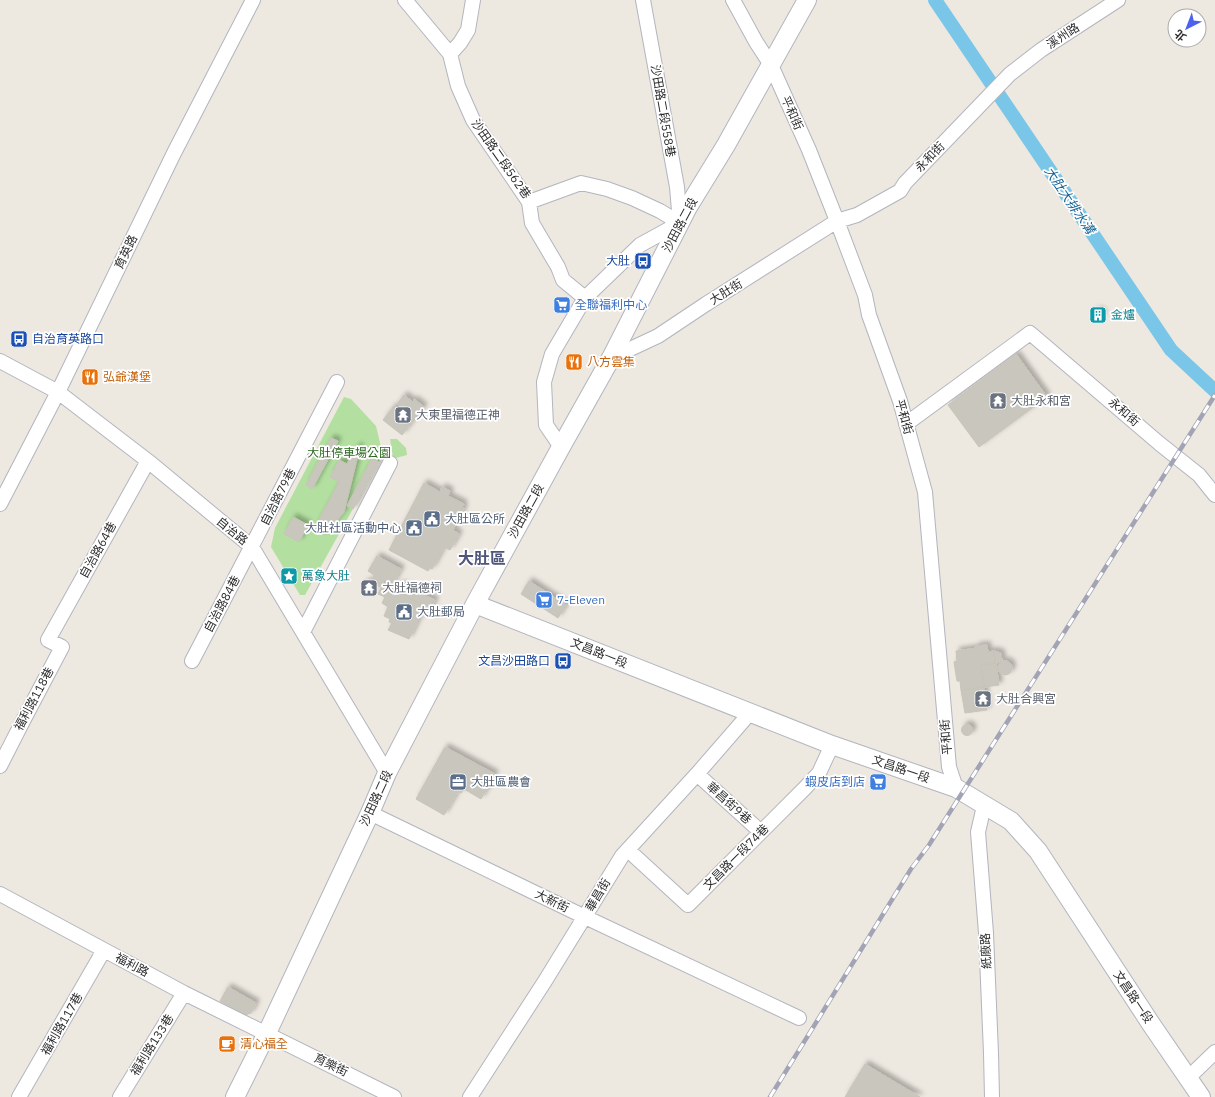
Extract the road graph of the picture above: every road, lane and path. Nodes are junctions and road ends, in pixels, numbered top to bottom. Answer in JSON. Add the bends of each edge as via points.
{"nodes":[{"id":1,"x":253,"y":0,"type":"edge"},
{"id":2,"x":405,"y":0,"type":"edge"},
{"id":3,"x":474,"y":0,"type":"edge"},
{"id":4,"x":643,"y":0,"type":"edge"},
{"id":5,"x":733,"y":0,"type":"edge"},
{"id":6,"x":808,"y":0,"type":"edge"},
{"id":7,"x":1118,"y":0,"type":"edge"},
{"id":8,"x":450,"y":54,"type":"junction"},
{"id":9,"x":771,"y":65,"type":"junction"},
{"id":10,"x":1010,"y":74,"type":"joint"},
{"id":11,"x":529,"y":202,"type":"junction"},
{"id":12,"x":837,"y":221,"type":"junction"},
{"id":13,"x":680,"y":223,"type":"junction"},
{"id":14,"x":585,"y":298,"type":"junction"},
{"id":15,"x":611,"y":358,"type":"junction"},
{"id":16,"x":0,"y":361,"type":"edge"},
{"id":17,"x":337,"y":382,"type":"dead end"},
{"id":18,"x":58,"y":392,"type":"junction"},
{"id":19,"x":906,"y":424,"type":"junction"},
{"id":20,"x":561,"y":447,"type":"junction"},
{"id":21,"x":148,"y":461,"type":"junction"},
{"id":22,"x":390,"y":463,"type":"dead end"},
{"id":23,"x":1215,"y":495,"type":"edge"},
{"id":24,"x":0,"y":504,"type":"edge"},
{"id":25,"x":252,"y":547,"type":"junction"},
{"id":26,"x":475,"y":604,"type":"junction"},
{"id":27,"x":302,"y":632,"type":"junction"},
{"id":28,"x":48,"y":640,"type":"joint"},
{"id":29,"x":192,"y":661,"type":"dead end"},
{"id":30,"x":750,"y":713,"type":"junction"},
{"id":31,"x":832,"y":745,"type":"junction"},
{"id":32,"x":0,"y":766,"type":"edge"},
{"id":33,"x":387,"y":773,"type":"junction"},
{"id":34,"x":697,"y":774,"type":"junction"},
{"id":35,"x":956,"y":788,"type":"junction"},
{"id":36,"x":984,"y":806,"type":"junction"},
{"id":37,"x":370,"y":813,"type":"junction"},
{"id":38,"x":761,"y":832,"type":"junction"},
{"id":39,"x":628,"y":850,"type":"junction"},
{"id":40,"x":0,"y":894,"type":"edge"},
{"id":41,"x":585,"y":917,"type":"junction"},
{"id":42,"x":104,"y":950,"type":"junction"},
{"id":43,"x":184,"y":993,"type":"junction"},
{"id":44,"x":799,"y":1018,"type":"dead end"},
{"id":45,"x":267,"y":1033,"type":"junction"},
{"id":46,"x":1215,"y":1052,"type":"edge"},
{"id":47,"x":1188,"y":1078,"type":"junction"},
{"id":48,"x":19,"y":1097,"type":"edge"},
{"id":49,"x":120,"y":1097,"type":"edge"},
{"id":50,"x":235,"y":1097,"type":"edge"},
{"id":51,"x":394,"y":1097,"type":"edge"},
{"id":52,"x":470,"y":1097,"type":"edge"},
{"id":53,"x":992,"y":1097,"type":"edge"},
{"id":54,"x":1201,"y":1097,"type":"edge"}],
"edges":[{"from":1,"to":18,"type":"street","name":"育英路","via":[[174,153]]},
{"from":2,"to":8,"type":"street"},
{"from":3,"to":8,"type":"street","via":[[468,30]]},
{"from":4,"to":13,"type":"street","name":"沙田路二段558巷","via":[[677,187]]},
{"from":5,"to":9,"type":"street","name":"平和街"},
{"from":6,"to":9,"type":"street","name":"沙田路二段"},
{"from":7,"to":10,"type":"street","name":"溪州路","via":[[1041,50]]},
{"from":8,"to":11,"type":"street","name":"沙田路二段562巷","via":[[458,86],[473,120]]},
{"from":9,"to":12,"type":"street","name":"平和街"},
{"from":9,"to":13,"type":"street","name":"沙田路二段"},
{"from":10,"to":12,"type":"street","name":"永和街","via":[[900,191],[857,215]]},
{"from":11,"to":13,"type":"street","name":"沙田路二段562巷","via":[[581,183],[632,198]]},
{"from":11,"to":14,"type":"street","via":[[532,223],[558,267],[562,280]]},
{"from":12,"to":15,"type":"street","name":"大肚街","via":[[658,336]]},
{"from":12,"to":19,"type":"street","name":"平和街","via":[[865,295],[869,315]]},
{"from":13,"to":14,"type":"street","via":[[640,245]]},
{"from":13,"to":15,"type":"street","name":"沙田路二段"},
{"from":14,"to":20,"type":"street","via":[[552,354],[544,382],[546,425]]},
{"from":15,"to":20,"type":"street","name":"沙田路二段"},
{"from":16,"to":18,"type":"street","name":"自治路"},
{"from":17,"to":25,"type":"street","name":"自治路79巷"},
{"from":18,"to":21,"type":"street","name":"自治路"},
{"from":18,"to":24,"type":"street","name":"育英路"},
{"from":19,"to":23,"type":"street","name":"永和街","via":[[1030,333],[1200,475]]},
{"from":19,"to":35,"type":"street","name":"平和街","via":[[925,492],[949,767]]},
{"from":20,"to":26,"type":"street","name":"沙田路二段"},
{"from":21,"to":25,"type":"street","name":"自治路"},
{"from":21,"to":28,"type":"street","name":"自治路64巷"},
{"from":22,"to":27,"type":"street"},
{"from":25,"to":27,"type":"street","name":"自治路"},
{"from":25,"to":29,"type":"street","name":"自治路84巷"},
{"from":26,"to":30,"type":"street","name":"文昌路一段"},
{"from":26,"to":33,"type":"street","name":"沙田路二段"},
{"from":27,"to":33,"type":"street","name":"自治路"},
{"from":28,"to":32,"type":"street","name":"福利路118巷","via":[[62,647]]},
{"from":30,"to":31,"type":"street","name":"文昌路一段"},
{"from":30,"to":34,"type":"street","name":"華昌街"},
{"from":31,"to":35,"type":"street","name":"文昌路一段"},
{"from":31,"to":38,"type":"street","name":"文昌路一段74巷","via":[[819,773]]},
{"from":33,"to":37,"type":"street","name":"沙田路二段"},
{"from":34,"to":38,"type":"street","name":"華昌街9巷"},
{"from":34,"to":39,"type":"street","name":"華昌街"},
{"from":35,"to":36,"type":"street","name":"文昌路一段"},
{"from":36,"to":47,"type":"street","name":"文昌路一段","via":[[1011,822],[1038,851]]},
{"from":36,"to":53,"type":"street","name":"紙廠路","via":[[978,832],[986,933]]},
{"from":37,"to":41,"type":"street","name":"大新街"},
{"from":37,"to":45,"type":"street","name":"沙田路二段"},
{"from":38,"to":39,"type":"street","name":"文昌路一段74巷","via":[[688,905]]},
{"from":39,"to":41,"type":"street","name":"華昌街"},
{"from":40,"to":42,"type":"street","name":"福利路"},
{"from":41,"to":44,"type":"street","name":"大新街"},
{"from":41,"to":52,"type":"street","name":"華昌街"},
{"from":42,"to":43,"type":"street","name":"福利路"},
{"from":42,"to":48,"type":"street","name":"福利路117巷"},
{"from":43,"to":45,"type":"street","name":"福利路"},
{"from":43,"to":49,"type":"street","name":"福利路133巷"},
{"from":45,"to":50,"type":"street","name":"沙田路二段"},
{"from":45,"to":51,"type":"street","name":"育樂街"},
{"from":46,"to":47,"type":"street"},
{"from":47,"to":54,"type":"street","name":"文昌路一段"}]}
